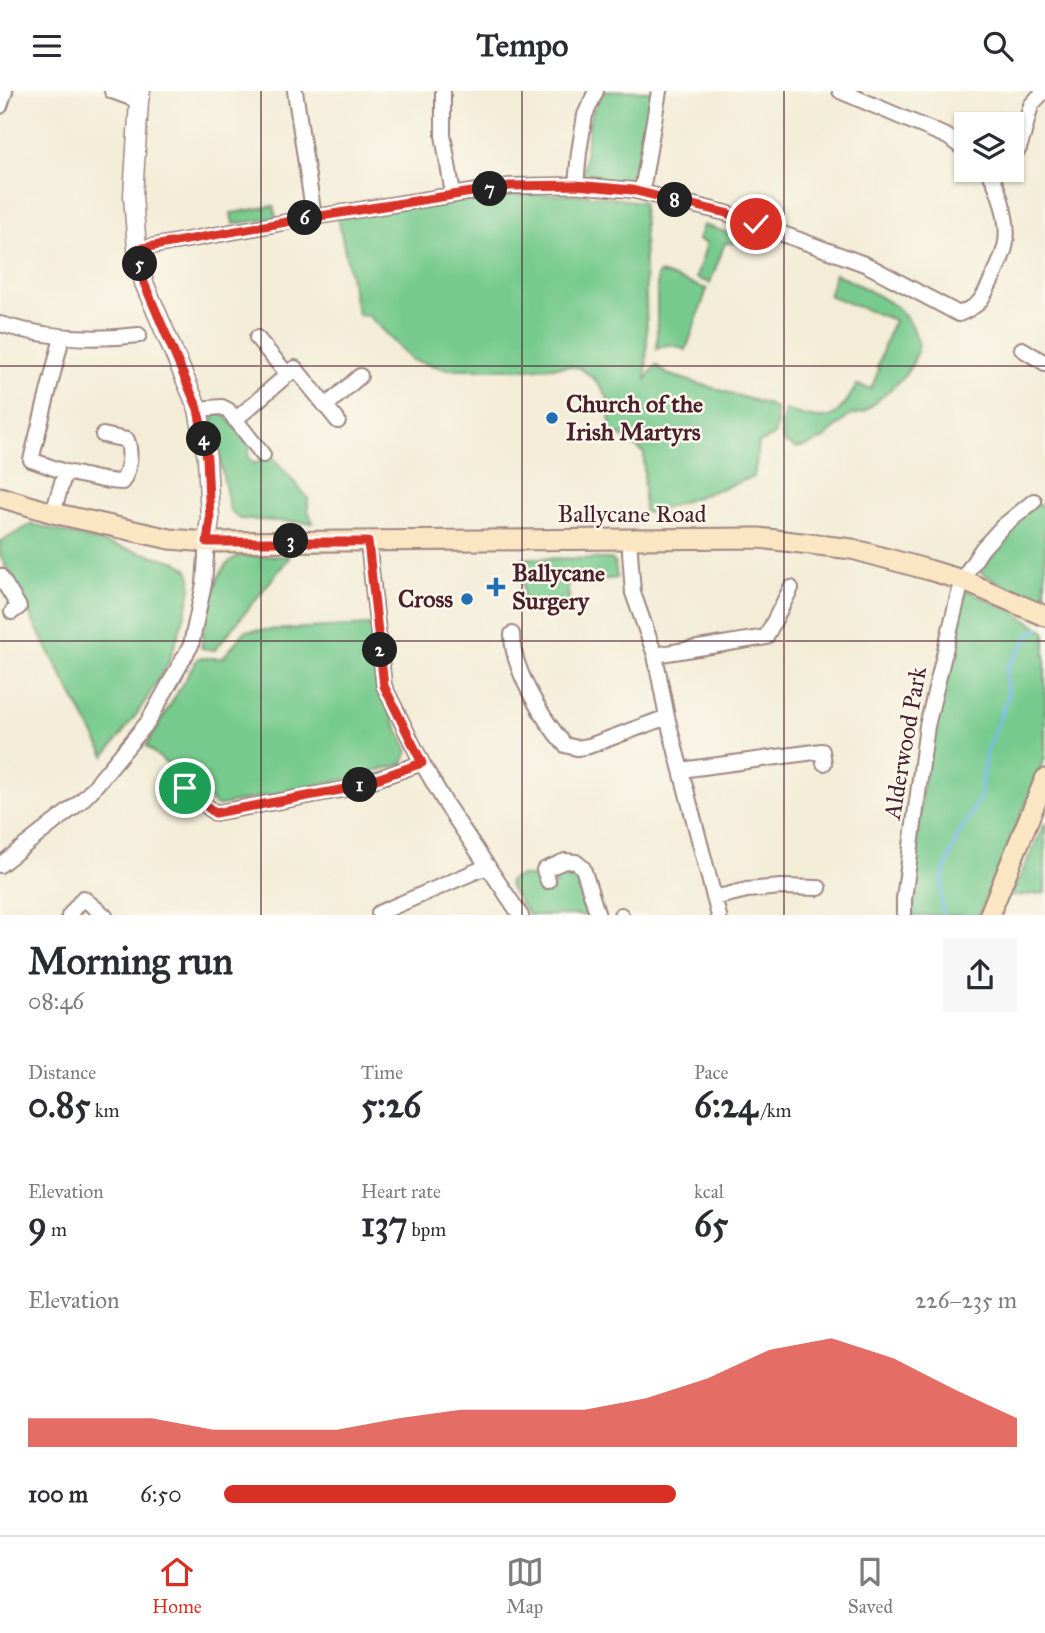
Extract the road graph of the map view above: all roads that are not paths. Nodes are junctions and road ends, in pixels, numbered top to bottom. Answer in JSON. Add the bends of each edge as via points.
{"nodes":[{"id":1,"x":5,"y":91,"type":"edge"},
{"id":2,"x":112,"y":91,"type":"edge"},
{"id":3,"x":295,"y":91,"type":"edge"},
{"id":4,"x":443,"y":91,"type":"edge"},
{"id":5,"x":596,"y":91,"type":"edge"},
{"id":6,"x":659,"y":91,"type":"edge"},
{"id":7,"x":840,"y":91,"type":"edge"},
{"id":8,"x":1044,"y":91,"type":"edge"},
{"id":9,"x":140,"y":96,"type":"edge"},
{"id":10,"x":0,"y":106,"type":"edge"},
{"id":11,"x":1024,"y":132,"type":"edge"},
{"id":12,"x":954,"y":142,"type":"edge"},
{"id":13,"x":995,"y":182,"type":"edge"},
{"id":14,"x":576,"y":185,"type":"junction"},
{"id":15,"x":639,"y":191,"type":"junction"},
{"id":16,"x":453,"y":194,"type":"junction"},
{"id":17,"x":314,"y":217,"type":"junction"},
{"id":18,"x":137,"y":249,"type":"junction"},
{"id":19,"x":0,"y":324,"type":"edge"},
{"id":20,"x":139,"y":335,"type":"dead end"},
{"id":21,"x":62,"y":337,"type":"junction"},
{"id":22,"x":257,"y":338,"type":"dead end"},
{"id":23,"x":1022,"y":349,"type":"dead end"},
{"id":24,"x":1045,"y":363,"type":"edge"},
{"id":25,"x":288,"y":375,"type":"junction"},
{"id":26,"x":360,"y":376,"type":"dead end"},
{"id":27,"x":326,"y":406,"type":"junction"},
{"id":28,"x":198,"y":409,"type":"junction"},
{"id":29,"x":235,"y":421,"type":"junction"},
{"id":30,"x":338,"y":421,"type":"dead end"},
{"id":31,"x":103,"y":435,"type":"dead end"},
{"id":32,"x":263,"y":455,"type":"dead end"},
{"id":33,"x":65,"y":473,"type":"junction"},
{"id":34,"x":0,"y":497,"type":"edge"},
{"id":35,"x":1034,"y":501,"type":"dead end"},
{"id":36,"x":53,"y":513,"type":"junction"},
{"id":37,"x":629,"y":538,"type":"junction"},
{"id":38,"x":207,"y":542,"type":"junction"},
{"id":39,"x":368,"y":542,"type":"junction"},
{"id":40,"x":0,"y":576,"type":"edge"},
{"id":41,"x":962,"y":580,"type":"junction"},
{"id":42,"x":791,"y":588,"type":"dead end"},
{"id":43,"x":15,"y":609,"type":"dead end"},
{"id":44,"x":1045,"y":616,"type":"edge"},
{"id":45,"x":512,"y":634,"type":"dead end"},
{"id":46,"x":655,"y":655,"type":"junction"},
{"id":47,"x":667,"y":716,"type":"junction"},
{"id":48,"x":422,"y":763,"type":"junction"},
{"id":49,"x":824,"y":763,"type":"dead end"},
{"id":50,"x":681,"y":770,"type":"junction"},
{"id":51,"x":195,"y":776,"type":"dead end"},
{"id":52,"x":1045,"y":779,"type":"edge"},
{"id":53,"x":0,"y":865,"type":"edge"},
{"id":54,"x":488,"y":866,"type":"junction"},
{"id":55,"x":548,"y":881,"type":"dead end"},
{"id":56,"x":819,"y":888,"type":"dead end"},
{"id":57,"x":714,"y":898,"type":"junction"},
{"id":58,"x":69,"y":915,"type":"edge"},
{"id":59,"x":105,"y":915,"type":"edge"},
{"id":60,"x":381,"y":915,"type":"edge"},
{"id":61,"x":521,"y":915,"type":"edge"},
{"id":62,"x":598,"y":915,"type":"edge"},
{"id":63,"x":719,"y":915,"type":"edge"},
{"id":64,"x":904,"y":915,"type":"edge"},
{"id":65,"x":989,"y":915,"type":"edge"}],
"edges":[{"from":1,"to":10,"type":"street"},
{"from":2,"to":9,"type":"street"},
{"from":3,"to":17,"type":"street"},
{"from":4,"to":16,"type":"street","via":[[443,135]]},
{"from":5,"to":14,"type":"street","via":[[585,115]]},
{"from":6,"to":15,"type":"street"},
{"from":7,"to":12,"type":"street"},
{"from":8,"to":11,"type":"street","via":[[1031,104]]},
{"from":9,"to":18,"type":"street","via":[[133,196]]},
{"from":13,"to":15,"type":"street","via":[[1007,221],[1007,243],[982,297],[959,314],[867,265],[726,213]]},
{"from":14,"to":15,"type":"street"},
{"from":14,"to":16,"type":"street","via":[[510,186]]},
{"from":16,"to":17,"type":"street"},
{"from":17,"to":18,"type":"street"},
{"from":18,"to":28,"type":"street","via":[[144,283]]},
{"from":19,"to":21,"type":"street"},
{"from":20,"to":21,"type":"street"},
{"from":21,"to":33,"type":"street","via":[[31,460]]},
{"from":22,"to":25,"type":"street"},
{"from":23,"to":24,"type":"street"},
{"from":25,"to":27,"type":"street","via":[[295,368]]},
{"from":25,"to":29,"type":"street"},
{"from":26,"to":27,"type":"street"},
{"from":27,"to":30,"type":"street"},
{"from":28,"to":29,"type":"street","via":[[222,407]]},
{"from":28,"to":38,"type":"street","via":[[207,458]]},
{"from":29,"to":32,"type":"street"},
{"from":31,"to":33,"type":"street","via":[[127,440],[127,474],[122,482]]},
{"from":33,"to":36,"type":"street"},
{"from":34,"to":36,"type":"main road","name":"Ballycane Road"},
{"from":35,"to":41,"type":"street","name":"Alderwood Park","via":[[1002,527]]},
{"from":36,"to":38,"type":"main road","name":"Ballycane Road","via":[[170,539]]},
{"from":37,"to":39,"type":"main road","name":"Ballycane Road"},
{"from":37,"to":41,"type":"main road","name":"Ballycane Road","via":[[759,538],[852,549]]},
{"from":37,"to":46,"type":"street","via":[[633,593]]},
{"from":38,"to":39,"type":"main road","name":"Ballycane Road"},
{"from":38,"to":53,"type":"street","via":[[191,645],[148,722],[79,803]]},
{"from":39,"to":48,"type":"street","via":[[384,686]]},
{"from":40,"to":43,"type":"street"},
{"from":41,"to":44,"type":"main road","name":"Ballycane Road"},
{"from":41,"to":64,"type":"street","name":"Alderwood Park","via":[[927,726]]},
{"from":42,"to":46,"type":"street","via":[[766,637]]},
{"from":45,"to":47,"type":"street","via":[[530,694],[565,745],[589,746]]},
{"from":46,"to":47,"type":"street"},
{"from":47,"to":50,"type":"street"},
{"from":48,"to":51,"type":"street","via":[[351,788],[215,813],[185,788]]},
{"from":48,"to":54,"type":"street"},
{"from":49,"to":50,"type":"street","via":[[822,751]]},
{"from":50,"to":57,"type":"street"},
{"from":52,"to":65,"type":"main road"},
{"from":54,"to":60,"type":"street"},
{"from":54,"to":61,"type":"street"},
{"from":55,"to":62,"type":"street","via":[[544,870],[565,861],[576,862],[583,868]]},
{"from":56,"to":57,"type":"street","via":[[747,890]]},
{"from":57,"to":63,"type":"street"},
{"from":58,"to":59,"type":"street","via":[[83,898]]}]}
